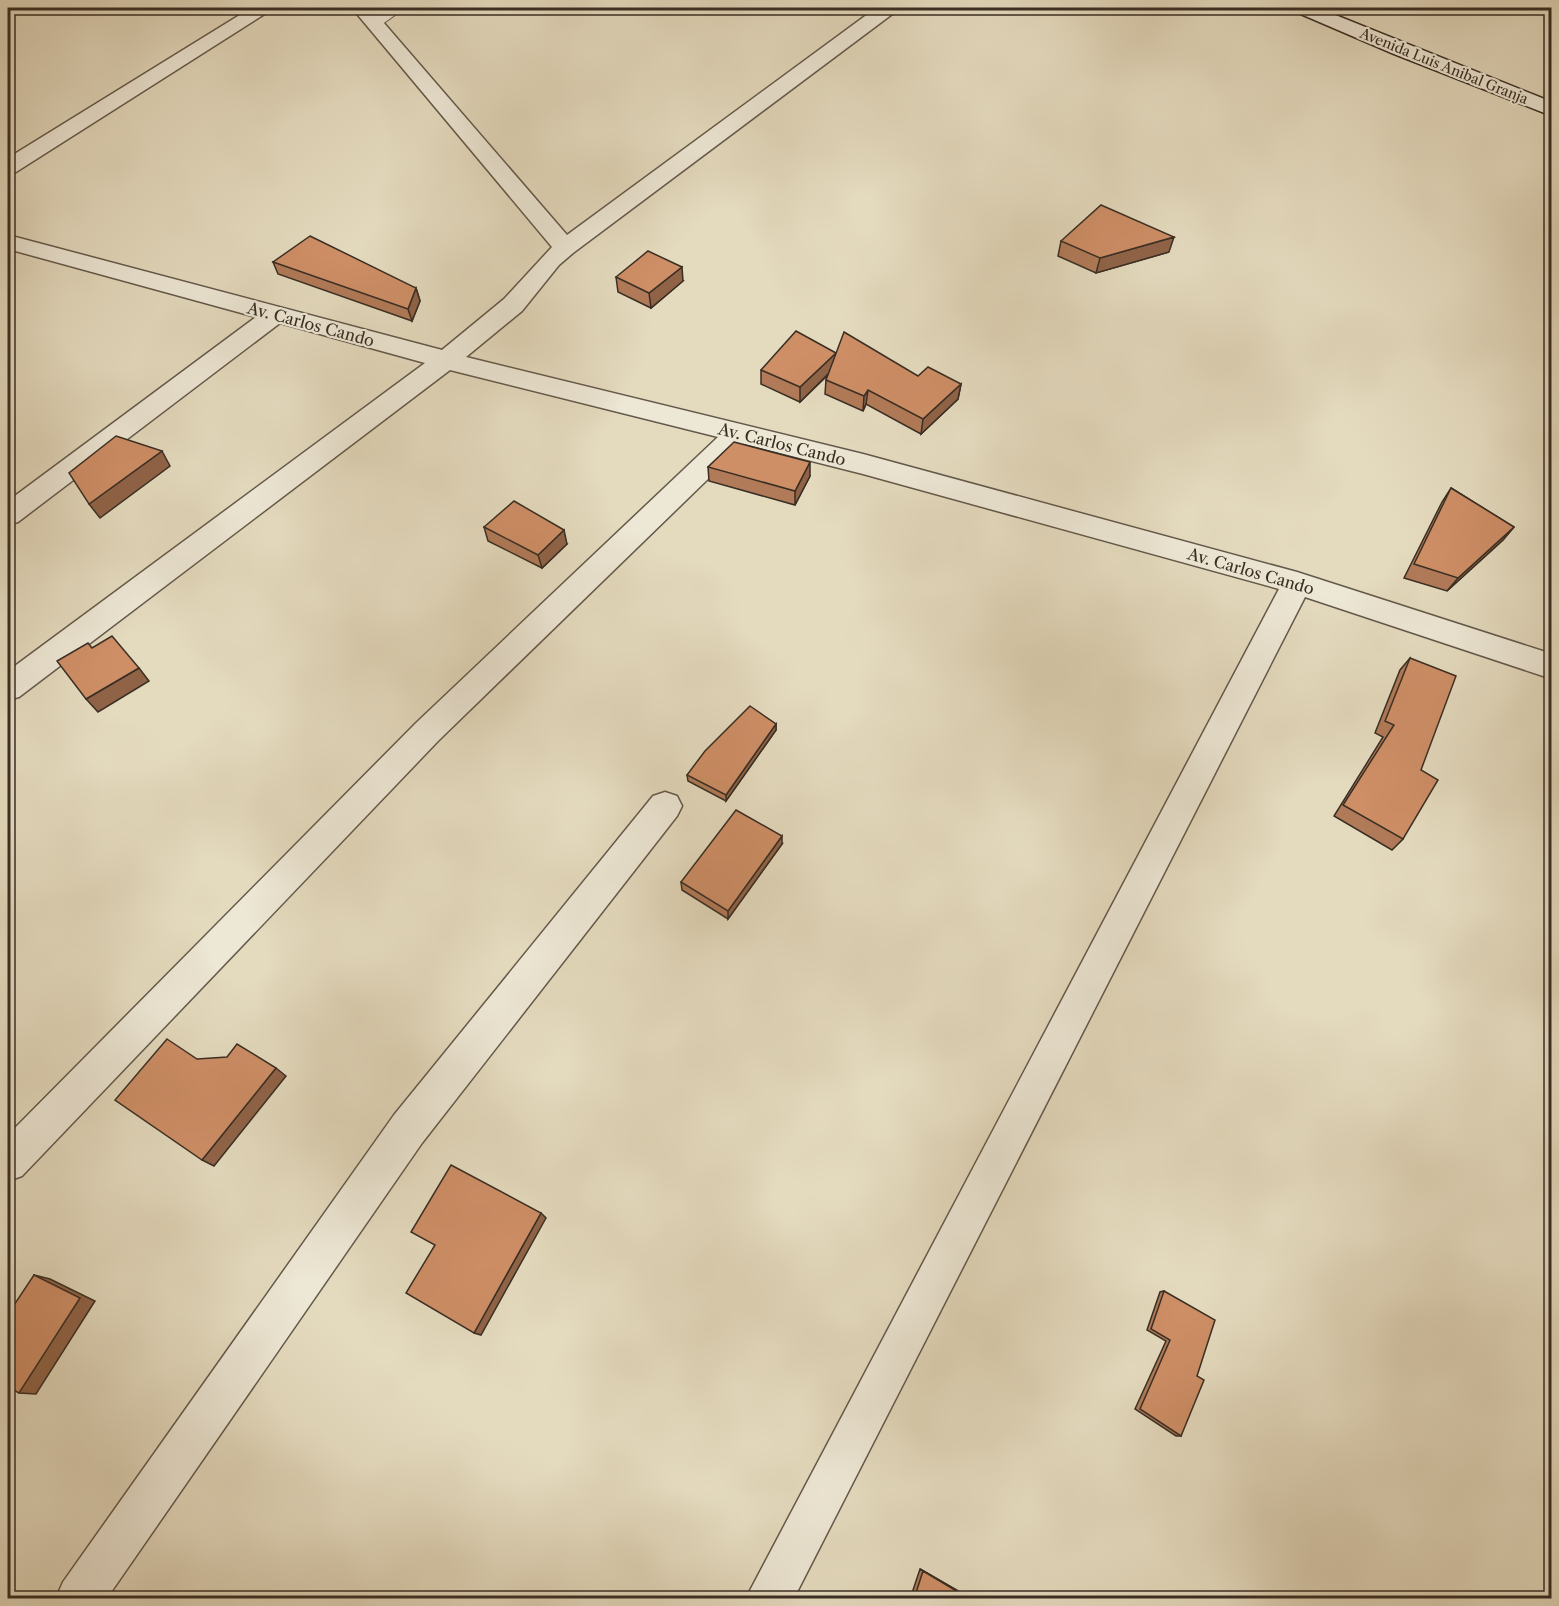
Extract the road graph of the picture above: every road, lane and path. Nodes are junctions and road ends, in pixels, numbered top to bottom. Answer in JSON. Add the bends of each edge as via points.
{"nodes":[{"id":1,"x":264,"y":8,"type":"edge"},
{"id":2,"x":398,"y":8,"type":"edge"},
{"id":3,"x":888,"y":8,"type":"edge"},
{"id":4,"x":1303,"y":8,"type":"edge"},
{"id":5,"x":1345,"y":8,"type":"edge"},
{"id":6,"x":368,"y":15,"type":"edge"},
{"id":7,"x":1551,"y":91,"type":"edge"},
{"id":8,"x":1551,"y":110,"type":"edge"},
{"id":9,"x":8,"y":167,"type":"edge"},
{"id":10,"x":8,"y":242,"type":"edge"},
{"id":11,"x":565,"y":248,"type":"junction"},
{"id":12,"x":276,"y":314,"type":"junction"},
{"id":13,"x":446,"y":360,"type":"junction"},
{"id":14,"x":740,"y":433,"type":"junction"},
{"id":15,"x":8,"y":515,"type":"edge"},
{"id":16,"x":1297,"y":583,"type":"junction"},
{"id":17,"x":1551,"y":667,"type":"edge"},
{"id":18,"x":8,"y":688,"type":"edge"},
{"id":19,"x":665,"y":806,"type":"dead end"},
{"id":20,"x":8,"y":1162,"type":"edge"},
{"id":21,"x":79,"y":1599,"type":"edge"},
{"id":22,"x":769,"y":1599,"type":"edge"}],
"edges":[{"from":1,"to":9,"type":"street"},
{"from":2,"to":6,"type":"lane"},
{"from":3,"to":11,"type":"street"},
{"from":4,"to":8,"type":"street","name":"Avenida Luis Anibal Granja"},
{"from":5,"to":7,"type":"street","name":"Avenida Luis Anibal Granja"},
{"from":6,"to":11,"type":"street"},
{"from":10,"to":12,"type":"street","name":"Av. Carlos Cando"},
{"from":11,"to":13,"type":"street","via":[[513,305]]},
{"from":12,"to":13,"type":"street","name":"Av. Carlos Cando"},
{"from":12,"to":15,"type":"street"},
{"from":13,"to":14,"type":"street","name":"Av. Carlos Cando"},
{"from":13,"to":18,"type":"street"},
{"from":14,"to":16,"type":"street","name":"Av. Carlos Cando"},
{"from":14,"to":20,"type":"street","via":[[427,732]]},
{"from":16,"to":17,"type":"street","name":"Av. Carlos Cando"},
{"from":16,"to":22,"type":"street"},
{"from":19,"to":21,"type":"street","via":[[408,1129]]}]}
